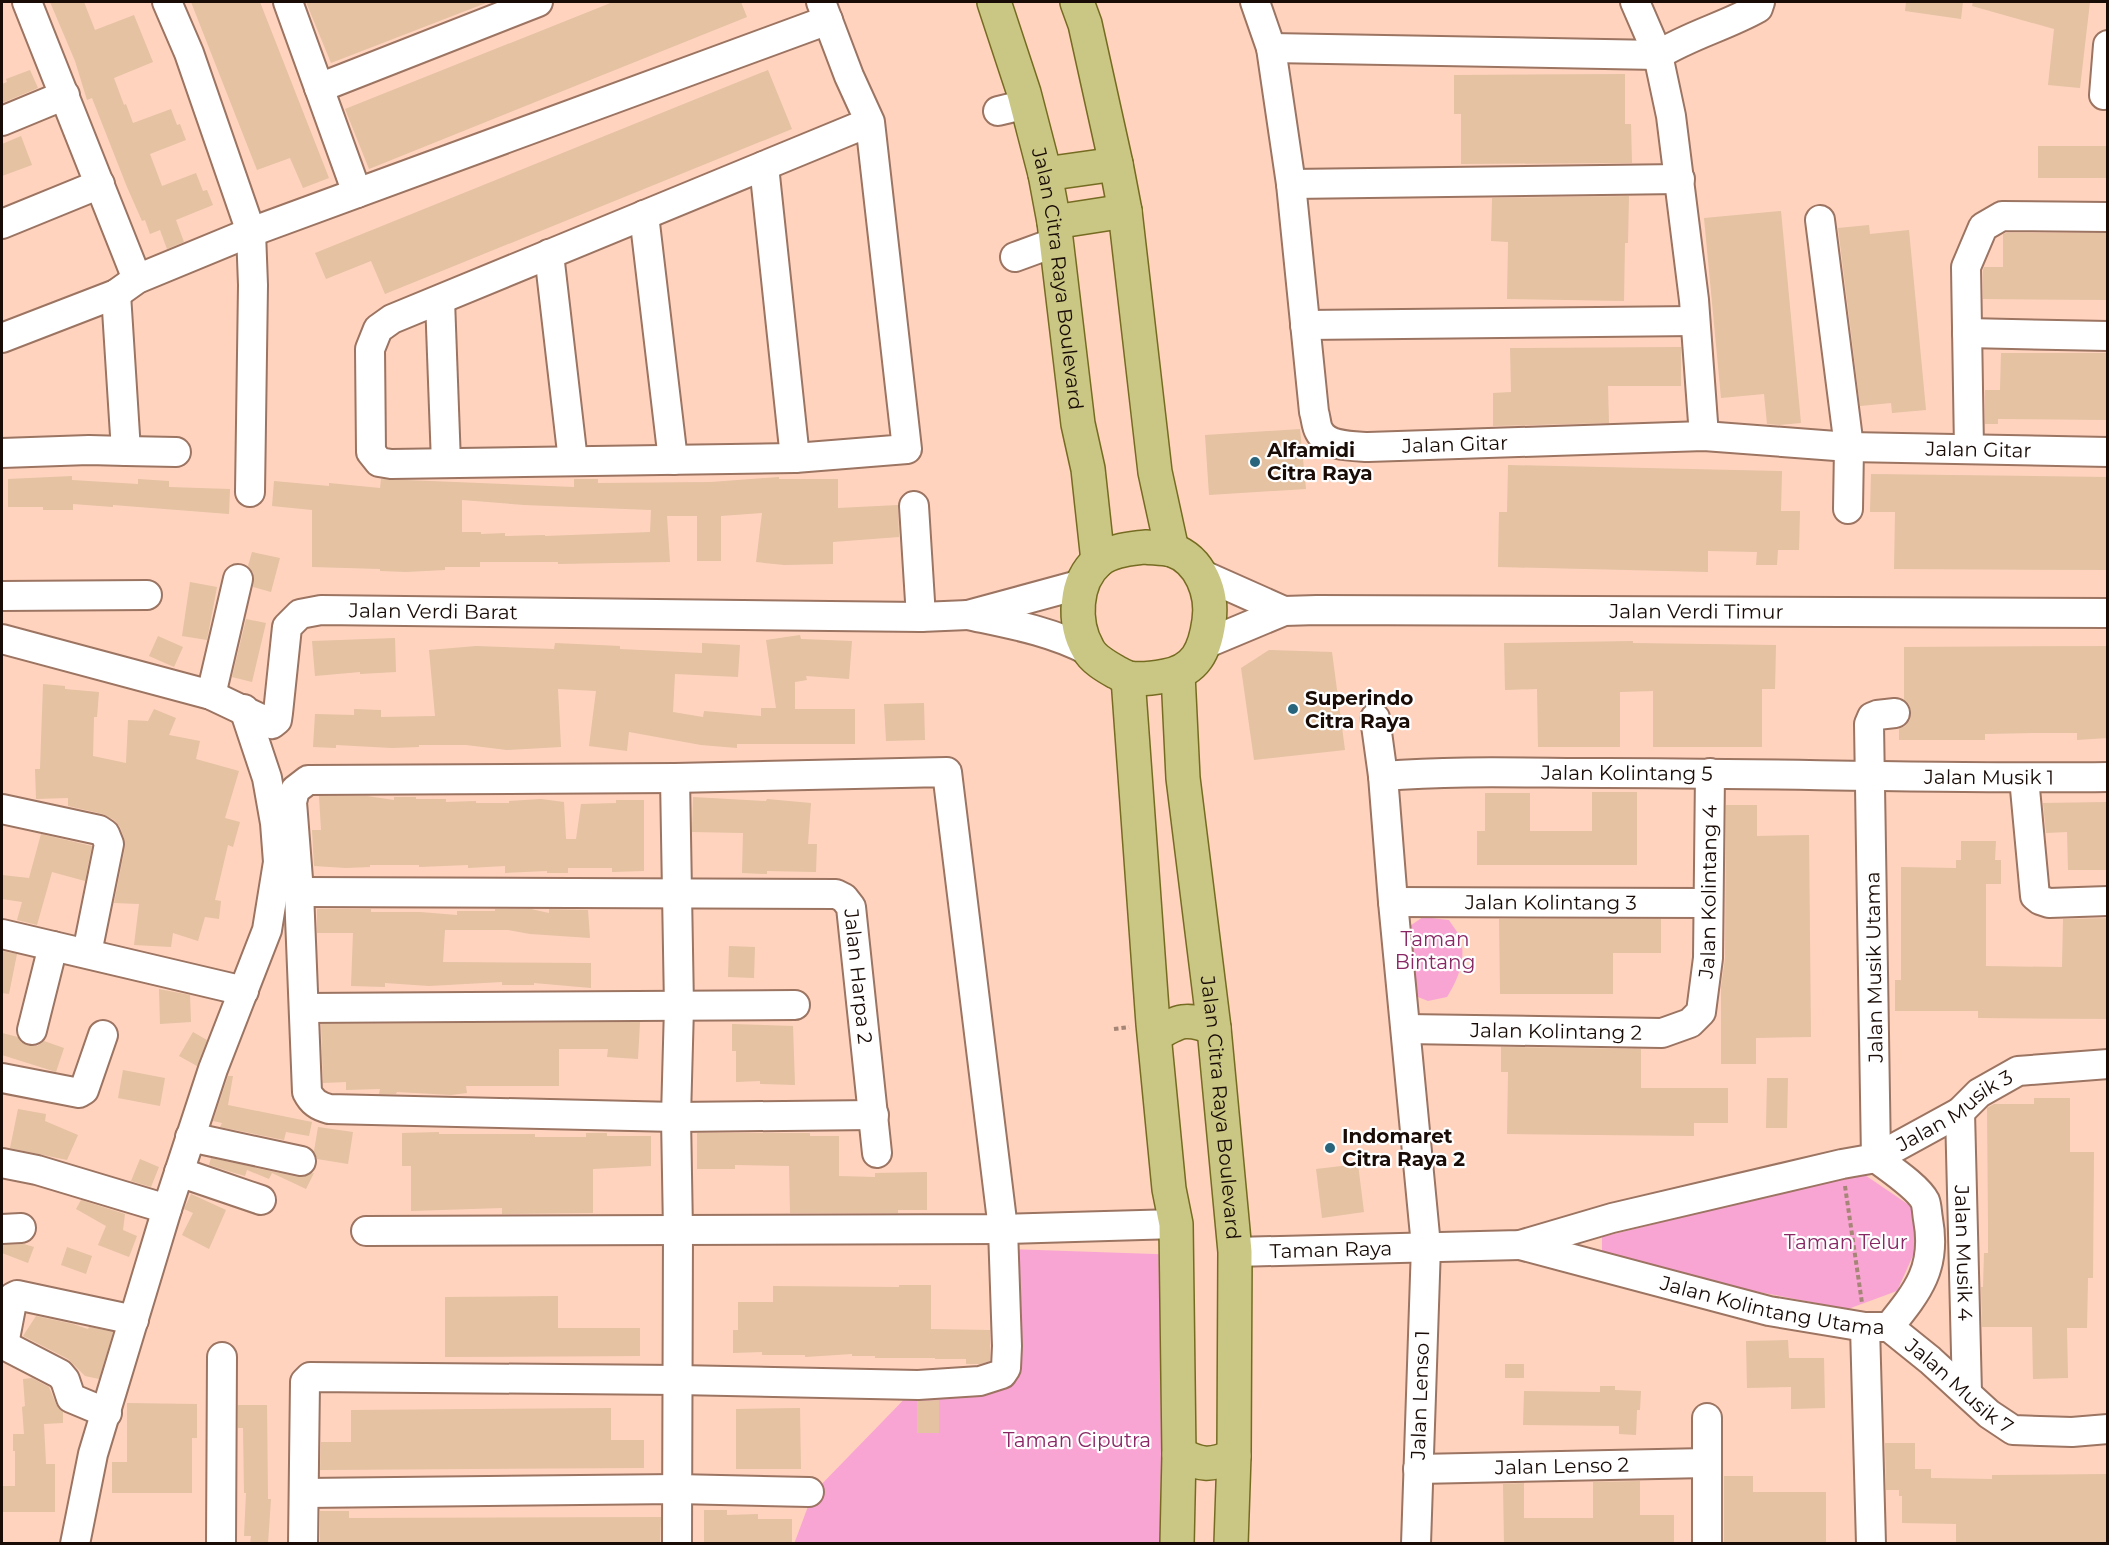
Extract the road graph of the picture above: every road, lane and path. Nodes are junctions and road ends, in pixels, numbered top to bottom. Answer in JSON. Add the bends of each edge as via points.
{"nodes":[{"id":1,"x":27,"y":2,"type":"edge"},
{"id":2,"x":167,"y":2,"type":"edge"},
{"id":3,"x":288,"y":2,"type":"edge"},
{"id":4,"x":538,"y":2,"type":"edge"},
{"id":5,"x":994,"y":2,"type":"edge"},
{"id":6,"x":1077,"y":2,"type":"edge"},
{"id":7,"x":1255,"y":2,"type":"edge"},
{"id":8,"x":1635,"y":2,"type":"edge"},
{"id":9,"x":1760,"y":2,"type":"edge"},
{"id":10,"x":825,"y":10,"type":"edge"},
{"id":11,"x":2108,"y":45,"type":"edge"},
{"id":12,"x":1271,"y":48,"type":"junction"},
{"id":13,"x":1658,"y":55,"type":"junction"},
{"id":14,"x":319,"y":88,"type":"junction"},
{"id":15,"x":65,"y":95,"type":"junction"},
{"id":16,"x":2104,"y":95,"type":"dead end"},
{"id":17,"x":2,"y":121,"type":"edge"},
{"id":18,"x":870,"y":122,"type":"junction"},
{"id":19,"x":1116,"y":164,"type":"junction"},
{"id":20,"x":764,"y":166,"type":"junction"},
{"id":21,"x":1045,"y":174,"type":"junction"},
{"id":22,"x":1680,"y":179,"type":"junction"},
{"id":23,"x":100,"y":184,"type":"junction"},
{"id":24,"x":1291,"y":184,"type":"junction"},
{"id":25,"x":357,"y":193,"type":"junction"},
{"id":26,"x":1125,"y":211,"type":"junction"},
{"id":27,"x":644,"y":215,"type":"junction"},
{"id":28,"x":2108,"y":217,"type":"edge"},
{"id":29,"x":1820,"y":220,"type":"dead end"},
{"id":30,"x":2,"y":224,"type":"edge"},
{"id":31,"x":251,"y":232,"type":"junction"},
{"id":32,"x":1055,"y":232,"type":"junction"},
{"id":33,"x":549,"y":254,"type":"junction"},
{"id":34,"x":1015,"y":257,"type":"dead end"},
{"id":35,"x":127,"y":287,"type":"junction"},
{"id":36,"x":440,"y":300,"type":"junction"},
{"id":37,"x":1695,"y":321,"type":"junction"},
{"id":38,"x":1305,"y":324,"type":"junction"},
{"id":39,"x":1967,"y":333,"type":"junction"},
{"id":40,"x":2108,"y":336,"type":"edge"},
{"id":41,"x":2,"y":338,"type":"edge"},
{"id":42,"x":1704,"y":436,"type":"junction"},
{"id":43,"x":1849,"y":447,"type":"junction"},
{"id":44,"x":1969,"y":449,"type":"junction"},
{"id":45,"x":126,"y":451,"type":"junction"},
{"id":46,"x":176,"y":452,"type":"dead end"},
{"id":47,"x":2108,"y":452,"type":"edge"},
{"id":48,"x":2,"y":453,"type":"edge"},
{"id":49,"x":795,"y":458,"type":"junction"},
{"id":50,"x":673,"y":460,"type":"junction"},
{"id":51,"x":573,"y":461,"type":"junction"},
{"id":52,"x":446,"y":463,"type":"junction"},
{"id":53,"x":250,"y":492,"type":"dead end"},
{"id":54,"x":914,"y":506,"type":"dead end"},
{"id":55,"x":1848,"y":509,"type":"dead end"},
{"id":56,"x":1172,"y":550,"type":"junction"},
{"id":57,"x":1090,"y":572,"type":"junction"},
{"id":58,"x":1201,"y":574,"type":"junction"},
{"id":59,"x":238,"y":579,"type":"dead end"},
{"id":60,"x":147,"y":595,"type":"dead end"},
{"id":61,"x":2,"y":596,"type":"edge"},
{"id":62,"x":1284,"y":611,"type":"junction"},
{"id":63,"x":2108,"y":613,"type":"edge"},
{"id":64,"x":968,"y":615,"type":"junction"},
{"id":65,"x":921,"y":617,"type":"junction"},
{"id":66,"x":2,"y":639,"type":"edge"},
{"id":67,"x":1205,"y":644,"type":"junction"},
{"id":68,"x":1089,"y":651,"type":"junction"},
{"id":69,"x":1178,"y":674,"type":"junction"},
{"id":70,"x":1128,"y":678,"type":"junction"},
{"id":71,"x":211,"y":695,"type":"junction"},
{"id":72,"x":244,"y":709,"type":"junction"},
{"id":73,"x":1894,"y":713,"type":"dead end"},
{"id":74,"x":1375,"y":718,"type":"dead end"},
{"id":75,"x":1710,"y":773,"type":"junction"},
{"id":76,"x":1383,"y":776,"type":"junction"},
{"id":77,"x":1871,"y":776,"type":"junction"},
{"id":78,"x":2108,"y":777,"type":"edge"},
{"id":79,"x":675,"y":778,"type":"junction"},
{"id":80,"x":2024,"y":778,"type":"junction"},
{"id":81,"x":2,"y":809,"type":"edge"},
{"id":82,"x":299,"y":892,"type":"junction"},
{"id":83,"x":678,"y":894,"type":"junction"},
{"id":84,"x":1393,"y":902,"type":"junction"},
{"id":85,"x":2108,"y":902,"type":"edge"},
{"id":86,"x":1707,"y":903,"type":"junction"},
{"id":87,"x":2,"y":934,"type":"edge"},
{"id":88,"x":53,"y":946,"type":"junction"},
{"id":89,"x":87,"y":953,"type":"junction"},
{"id":90,"x":244,"y":991,"type":"junction"},
{"id":91,"x":795,"y":1005,"type":"dead end"},
{"id":92,"x":679,"y":1007,"type":"junction"},
{"id":93,"x":304,"y":1008,"type":"junction"},
{"id":94,"x":1701,"y":1012,"type":"joint"},
{"id":95,"x":1214,"y":1028,"type":"junction"},
{"id":96,"x":1406,"y":1029,"type":"junction"},
{"id":97,"x":32,"y":1030,"type":"dead end"},
{"id":98,"x":103,"y":1035,"type":"dead end"},
{"id":99,"x":1155,"y":1035,"type":"junction"},
{"id":100,"x":2108,"y":1064,"type":"edge"},
{"id":101,"x":2,"y":1078,"type":"edge"},
{"id":102,"x":1960,"y":1112,"type":"junction"},
{"id":103,"x":874,"y":1115,"type":"junction"},
{"id":104,"x":676,"y":1117,"type":"junction"},
{"id":105,"x":190,"y":1137,"type":"junction"},
{"id":106,"x":877,"y":1153,"type":"dead end"},
{"id":107,"x":1876,"y":1158,"type":"junction"},
{"id":108,"x":301,"y":1161,"type":"dead end"},
{"id":109,"x":2,"y":1162,"type":"edge"},
{"id":110,"x":1842,"y":1164,"type":"junction"},
{"id":111,"x":179,"y":1172,"type":"junction"},
{"id":112,"x":261,"y":1200,"type":"dead end"},
{"id":113,"x":166,"y":1209,"type":"junction"},
{"id":114,"x":1176,"y":1224,"type":"junction"},
{"id":115,"x":1003,"y":1229,"type":"junction"},
{"id":116,"x":366,"y":1231,"type":"dead end"},
{"id":117,"x":678,"y":1231,"type":"junction"},
{"id":118,"x":1520,"y":1245,"type":"junction"},
{"id":119,"x":1426,"y":1246,"type":"junction"},
{"id":120,"x":1235,"y":1252,"type":"junction"},
{"id":121,"x":135,"y":1320,"type":"junction"},
{"id":122,"x":1877,"y":1327,"type":"junction"},
{"id":123,"x":3,"y":1344,"type":"edge"},
{"id":124,"x":222,"y":1357,"type":"dead end"},
{"id":125,"x":678,"y":1380,"type":"junction"},
{"id":126,"x":1967,"y":1393,"type":"junction"},
{"id":127,"x":107,"y":1413,"type":"junction"},
{"id":128,"x":1707,"y":1418,"type":"dead end"},
{"id":129,"x":2108,"y":1430,"type":"edge"},
{"id":130,"x":1179,"y":1454,"type":"junction"},
{"id":131,"x":1234,"y":1456,"type":"junction"},
{"id":132,"x":1707,"y":1463,"type":"junction"},
{"id":133,"x":1418,"y":1469,"type":"junction"},
{"id":134,"x":677,"y":1489,"type":"junction"},
{"id":135,"x":809,"y":1492,"type":"dead end"},
{"id":136,"x":304,"y":1493,"type":"junction"},
{"id":137,"x":75,"y":1544,"type":"edge"},
{"id":138,"x":221,"y":1544,"type":"edge"},
{"id":139,"x":303,"y":1544,"type":"edge"},
{"id":140,"x":676,"y":1544,"type":"edge"},
{"id":141,"x":1177,"y":1544,"type":"edge"},
{"id":142,"x":1231,"y":1544,"type":"edge"},
{"id":143,"x":1416,"y":1544,"type":"edge"},
{"id":144,"x":1707,"y":1544,"type":"edge"},
{"id":145,"x":1871,"y":1544,"type":"edge"}],
"edges":[{"from":1,"to":15,"type":"street"},
{"from":2,"to":31,"type":"street","via":[[189,53]]},
{"from":3,"to":14,"type":"street"},
{"from":4,"to":14,"type":"street"},
{"from":5,"to":21,"type":"main road","name":"Jalan Citra Raya Boulevard","via":[[1012,107]]},
{"from":6,"to":19,"type":"main road"},
{"from":7,"to":12,"type":"street","name":"Jalan Gitar"},
{"from":8,"to":13,"type":"street"},
{"from":9,"to":13,"type":"street","via":[[1758,8],[1742,17]]},
{"from":10,"to":18,"type":"street"},
{"from":10,"to":25,"type":"street"},
{"from":11,"to":16,"type":"street"},
{"from":12,"to":13,"type":"street"},
{"from":12,"to":24,"type":"street","name":"Jalan Gitar"},
{"from":13,"to":22,"type":"street"},
{"from":14,"to":25,"type":"street"},
{"from":15,"to":17,"type":"street"},
{"from":15,"to":23,"type":"street"},
{"from":18,"to":20,"type":"street"},
{"from":18,"to":49,"type":"street","via":[[909,460]]},
{"from":19,"to":21,"type":"main road"},
{"from":19,"to":26,"type":"main road"},
{"from":20,"to":27,"type":"street"},
{"from":20,"to":49,"type":"street"},
{"from":21,"to":32,"type":"main road","name":"Jalan Citra Raya Boulevard"},
{"from":22,"to":24,"type":"street"},
{"from":22,"to":37,"type":"street"},
{"from":23,"to":30,"type":"street"},
{"from":23,"to":35,"type":"street"},
{"from":24,"to":38,"type":"street","name":"Jalan Gitar"},
{"from":25,"to":31,"type":"street"},
{"from":26,"to":32,"type":"main road"},
{"from":26,"to":56,"type":"main road","via":[[1155,472]]},
{"from":27,"to":33,"type":"street"},
{"from":27,"to":50,"type":"street"},
{"from":28,"to":39,"type":"street","via":[[2002,216],[1983,227],[1966,267]]},
{"from":29,"to":43,"type":"street"},
{"from":31,"to":35,"type":"street"},
{"from":31,"to":53,"type":"street"},
{"from":32,"to":34,"type":"street"},
{"from":32,"to":57,"type":"main road","name":"Jalan Citra Raya Boulevard","via":[[1078,424],[1088,469]]},
{"from":33,"to":36,"type":"street"},
{"from":33,"to":51,"type":"street"},
{"from":35,"to":41,"type":"street"},
{"from":35,"to":45,"type":"street"},
{"from":36,"to":52,"type":"street"},
{"from":36,"to":52,"type":"street","via":[[392,319],[378,329],[370,349],[371,452],[379,462],[391,464]]},
{"from":37,"to":38,"type":"street"},
{"from":37,"to":42,"type":"street"},
{"from":38,"to":42,"type":"street","name":"Jalan Gitar","via":[[1314,412],[1320,433],[1332,442],[1368,447]]},
{"from":39,"to":40,"type":"street"},
{"from":39,"to":44,"type":"street"},
{"from":42,"to":43,"type":"street","name":"Jalan Gitar"},
{"from":43,"to":44,"type":"street","name":"Jalan Gitar"},
{"from":43,"to":55,"type":"street"},
{"from":44,"to":47,"type":"street","name":"Jalan Gitar"},
{"from":45,"to":46,"type":"street"},
{"from":45,"to":48,"type":"street"},
{"from":49,"to":50,"type":"street"},
{"from":50,"to":51,"type":"street"},
{"from":51,"to":52,"type":"street"},
{"from":54,"to":65,"type":"street"},
{"from":56,"to":57,"type":"main road","via":[[1121,550]]},
{"from":56,"to":58,"type":"main road","via":[[1190,561]]},
{"from":57,"to":64,"type":"street","name":"Jalan Verdi Barat"},
{"from":57,"to":68,"type":"main road","via":[[1077,606],[1080,629]]},
{"from":58,"to":62,"type":"street","name":"Jalan Verdi Timur"},
{"from":58,"to":67,"type":"main road","via":[[1210,600]]},
{"from":59,"to":71,"type":"street"},
{"from":60,"to":61,"type":"street"},
{"from":62,"to":63,"type":"street","name":"Jalan Verdi Timur"},
{"from":62,"to":67,"type":"street","name":"Jalan Verdi Timur"},
{"from":64,"to":65,"type":"street","name":"Jalan Verdi Barat"},
{"from":64,"to":68,"type":"street","name":"Jalan Verdi Barat","via":[[1038,631]]},
{"from":65,"to":72,"type":"street","name":"Jalan Verdi Barat","via":[[321,610],[300,614],[287,627],[277,720],[272,724]]},
{"from":66,"to":71,"type":"street","name":"Jalan Verdi Barat"},
{"from":67,"to":69,"type":"main road","via":[[1193,663]]},
{"from":68,"to":70,"type":"main road","via":[[1108,668]]},
{"from":69,"to":70,"type":"main road"},
{"from":69,"to":95,"type":"main road","name":"Jalan Citra Raya Boulevard","via":[[1183,778]]},
{"from":70,"to":99,"type":"main road"},
{"from":71,"to":72,"type":"street","name":"Jalan Verdi Barat"},
{"from":72,"to":90,"type":"street","via":[[267,778],[278,862],[267,930]]},
{"from":73,"to":77,"type":"street","name":"Jalan Musik Utama","via":[[1872,717],[1869,724]]},
{"from":74,"to":76,"type":"street","name":"Jalan Lenso 1"},
{"from":75,"to":76,"type":"street","name":"Jalan Kolintang 5","via":[[1431,772]]},
{"from":75,"to":77,"type":"street","name":"Jalan Kolintang 5"},
{"from":75,"to":86,"type":"street","name":"Jalan Kolintang 4"},
{"from":76,"to":84,"type":"street","name":"Jalan Lenso 1"},
{"from":77,"to":80,"type":"street","name":"Jalan Musik 1"},
{"from":77,"to":107,"type":"street","name":"Jalan Musik Utama"},
{"from":78,"to":80,"type":"street","name":"Jalan Musik 1"},
{"from":79,"to":82,"type":"street","via":[[308,780],[295,790],[292,802]]},
{"from":79,"to":83,"type":"street"},
{"from":79,"to":115,"type":"street","via":[[947,772]]},
{"from":80,"to":85,"type":"street","via":[[2035,896],[2049,903]]},
{"from":81,"to":89,"type":"street","via":[[105,834],[109,844]]},
{"from":82,"to":83,"type":"street","name":"Jalan Harpa 2"},
{"from":82,"to":93,"type":"street"},
{"from":83,"to":92,"type":"street"},
{"from":83,"to":103,"type":"street","name":"Jalan Harpa 2","via":[[836,894],[844,898],[851,906]]},
{"from":84,"to":86,"type":"street","name":"Jalan Kolintang 3"},
{"from":84,"to":96,"type":"street","name":"Jalan Lenso 1"},
{"from":86,"to":94,"type":"street","name":"Jalan Kolintang 4","via":[[1708,958]]},
{"from":87,"to":88,"type":"street"},
{"from":88,"to":89,"type":"street"},
{"from":88,"to":97,"type":"street"},
{"from":89,"to":90,"type":"street"},
{"from":90,"to":105,"type":"street"},
{"from":91,"to":92,"type":"street"},
{"from":92,"to":93,"type":"street"},
{"from":92,"to":104,"type":"street"},
{"from":93,"to":104,"type":"street","via":[[307,1092],[320,1107]]},
{"from":94,"to":96,"type":"street","name":"Jalan Kolintang 2","via":[[1690,1023],[1662,1033]]},
{"from":95,"to":99,"type":"main road","via":[[1185,1020]]},
{"from":95,"to":120,"type":"main road","name":"Jalan Citra Raya Boulevard"},
{"from":96,"to":119,"type":"street","name":"Jalan Lenso 1"},
{"from":98,"to":101,"type":"street","via":[[84,1090],[79,1093]]},
{"from":99,"to":114,"type":"main road","via":[[1169,1189]]},
{"from":100,"to":102,"type":"street","name":"Jalan Musik 3","via":[[2019,1071],[1979,1093]]},
{"from":102,"to":107,"type":"street","name":"Jalan Musik 3"},
{"from":102,"to":126,"type":"street","name":"Jalan Musik 4"},
{"from":103,"to":104,"type":"street"},
{"from":103,"to":106,"type":"street","name":"Jalan Harpa 2"},
{"from":104,"to":117,"type":"street"},
{"from":105,"to":108,"type":"street"},
{"from":105,"to":111,"type":"street"},
{"from":107,"to":110,"type":"street","name":"Jalan Kolintang Utama"},
{"from":107,"to":122,"type":"street","name":"Jalan Kolintang Utama","via":[[1925,1201],[1930,1230],[1930,1264],[1913,1298]]},
{"from":109,"to":113,"type":"street"},
{"from":110,"to":118,"type":"street","name":"Jalan Kolintang Utama","via":[[1612,1218]]},
{"from":110,"to":122,"type":"path"},
{"from":111,"to":112,"type":"street"},
{"from":111,"to":113,"type":"street"},
{"from":113,"to":121,"type":"street"},
{"from":114,"to":115,"type":"street"},
{"from":114,"to":130,"type":"main road"},
{"from":115,"to":117,"type":"street"},
{"from":115,"to":125,"type":"street","via":[[1007,1346],[1002,1374],[980,1381],[918,1385]]},
{"from":116,"to":117,"type":"street"},
{"from":117,"to":125,"type":"street"},
{"from":118,"to":119,"type":"street","name":"Jalan Kolintang Utama"},
{"from":118,"to":122,"type":"street","name":"Jalan Kolintang Utama","via":[[1769,1311]]},
{"from":119,"to":120,"type":"street","name":"Taman Raya"},
{"from":119,"to":133,"type":"street","name":"Jalan Lenso 1"},
{"from":120,"to":131,"type":"main road","name":"Jalan Citra Raya Boulevard"},
{"from":121,"to":123,"type":"street","via":[[17,1295],[13,1297]]},
{"from":121,"to":127,"type":"street"},
{"from":122,"to":126,"type":"street","name":"Jalan Musik 7","via":[[1930,1360]]},
{"from":122,"to":145,"type":"street"},
{"from":123,"to":127,"type":"street","via":[[60,1374],[71,1398]]},
{"from":124,"to":138,"type":"street"},
{"from":125,"to":134,"type":"street"},
{"from":125,"to":136,"type":"street","via":[[310,1377],[306,1382]]},
{"from":126,"to":129,"type":"street","name":"Jalan Musik 7","via":[[2013,1430]]},
{"from":127,"to":137,"type":"street","via":[[93,1454]]},
{"from":128,"to":132,"type":"street"},
{"from":130,"to":131,"type":"main road","via":[[1208,1464]]},
{"from":130,"to":141,"type":"main road"},
{"from":131,"to":142,"type":"main road","name":"Jalan Citra Raya Boulevard"},
{"from":132,"to":133,"type":"street","name":"Jalan Lenso 2"},
{"from":132,"to":144,"type":"street"},
{"from":133,"to":143,"type":"street","name":"Jalan Lenso 1"},
{"from":134,"to":135,"type":"street"},
{"from":134,"to":136,"type":"street"},
{"from":134,"to":140,"type":"street"},
{"from":136,"to":139,"type":"street"}]}
